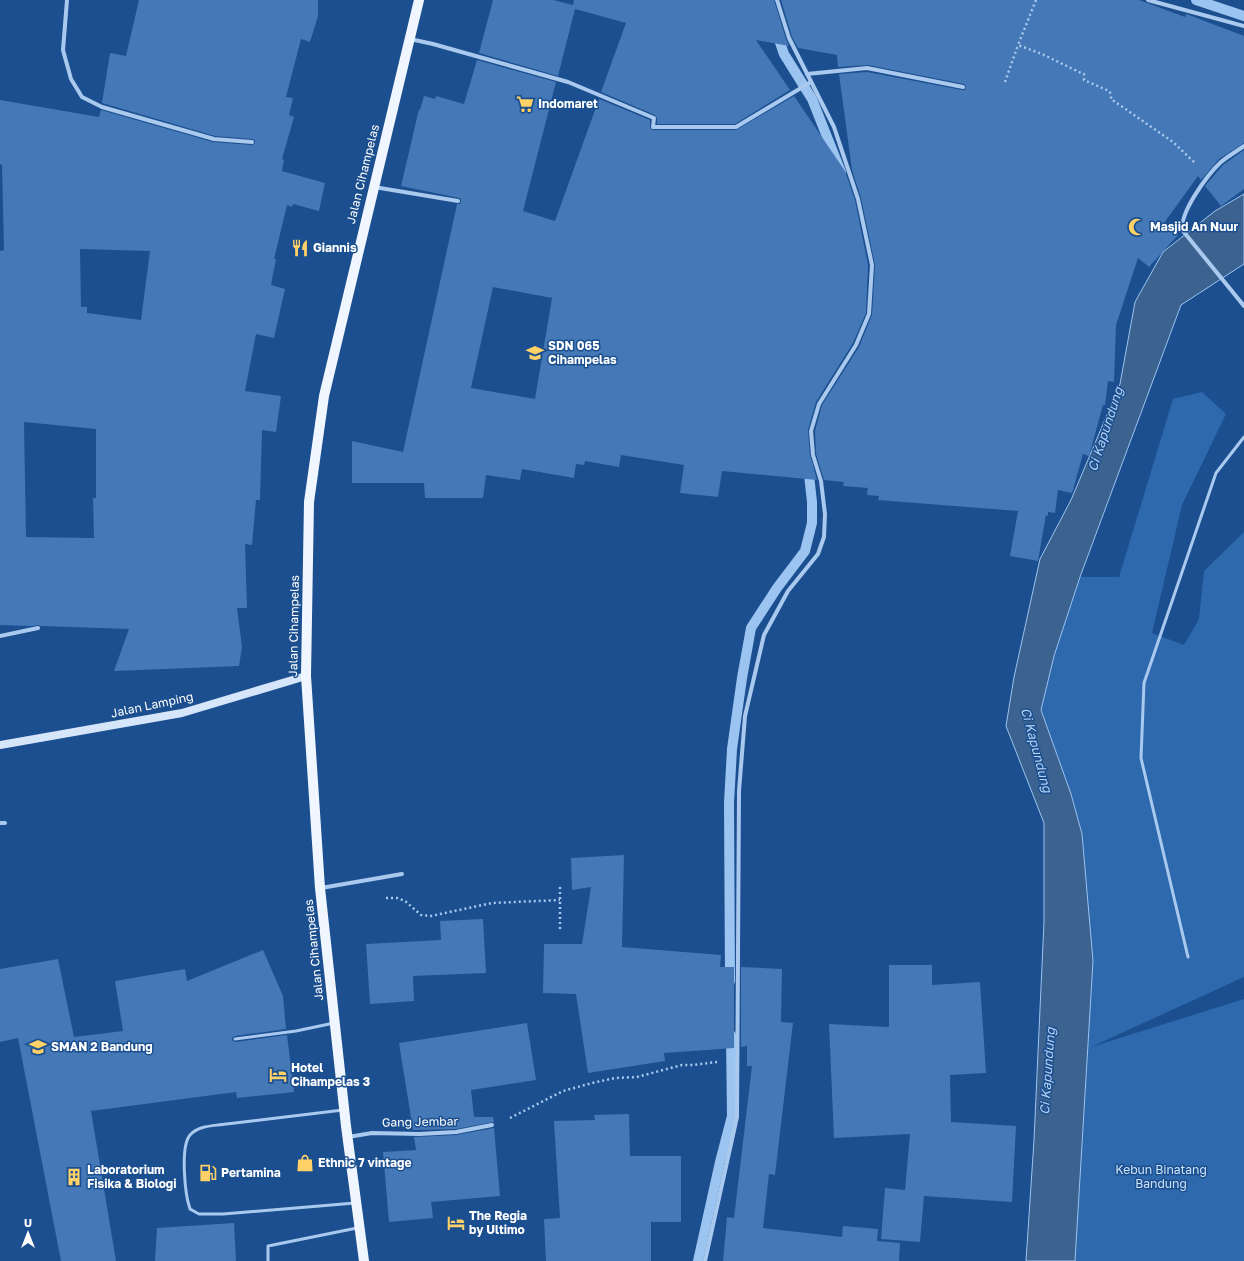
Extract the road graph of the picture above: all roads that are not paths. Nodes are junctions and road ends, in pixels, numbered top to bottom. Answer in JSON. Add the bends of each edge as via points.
{"nodes":[{"id":1,"x":67,"y":0,"type":"edge"},
{"id":2,"x":419,"y":0,"type":"edge"},
{"id":3,"x":776,"y":0,"type":"edge"},
{"id":4,"x":1148,"y":0,"type":"edge"},
{"id":5,"x":1244,"y":24,"type":"edge"},
{"id":6,"x":409,"y":39,"type":"junction"},
{"id":7,"x":807,"y":74,"type":"junction"},
{"id":8,"x":811,"y":82,"type":"junction"},
{"id":9,"x":963,"y":87,"type":"dead end"},
{"id":10,"x":252,"y":142,"type":"dead end"},
{"id":11,"x":1244,"y":146,"type":"edge"},
{"id":12,"x":373,"y":187,"type":"junction"},
{"id":13,"x":458,"y":201,"type":"dead end"},
{"id":14,"x":1244,"y":306,"type":"edge"},
{"id":15,"x":1244,"y":437,"type":"edge"},
{"id":16,"x":38,"y":628,"type":"dead end"},
{"id":17,"x":0,"y":636,"type":"edge"},
{"id":18,"x":306,"y":676,"type":"junction"},
{"id":19,"x":0,"y":745,"type":"edge"},
{"id":20,"x":402,"y":874,"type":"dead end"},
{"id":21,"x":320,"y":888,"type":"junction"},
{"id":22,"x":1188,"y":957,"type":"dead end"},
{"id":23,"x":334,"y":1023,"type":"junction"},
{"id":24,"x":235,"y":1040,"type":"dead end"},
{"id":25,"x":344,"y":1109,"type":"junction"},
{"id":26,"x":492,"y":1125,"type":"road end"},
{"id":27,"x":348,"y":1137,"type":"junction"},
{"id":28,"x":356,"y":1203,"type":"junction"},
{"id":29,"x":360,"y":1228,"type":"junction"},
{"id":30,"x":268,"y":1261,"type":"edge"},
{"id":31,"x":364,"y":1261,"type":"edge"},
{"id":32,"x":705,"y":1261,"type":"edge"}],
"edges":[{"from":1,"to":10,"type":"street","via":[[63,50],[71,79],[82,97],[102,107],[214,139]]},
{"from":2,"to":6,"type":"main road","name":"Jalan Cihampelas"},
{"from":3,"to":7,"type":"street","via":[[789,38]]},
{"from":4,"to":5,"type":"street"},
{"from":6,"to":8,"type":"street","via":[[568,82],[654,118],[653,127],[736,127]]},
{"from":6,"to":12,"type":"main road","name":"Jalan Cihampelas"},
{"from":7,"to":8,"type":"street"},
{"from":7,"to":9,"type":"street","via":[[867,68]]},
{"from":8,"to":32,"type":"street","via":[[834,127],[858,199],[872,265],[869,314],[856,345],[819,404],[811,431],[813,455],[821,481],[825,514],[824,537],[818,554],[788,591],[764,635],[745,716],[739,791],[737,1117]]},
{"from":11,"to":14,"type":"street","via":[[1221,163],[1192,198],[1182,226],[1183,231]]},
{"from":12,"to":13,"type":"street"},
{"from":12,"to":18,"type":"main road","name":"Jalan Cihampelas","via":[[324,396],[310,494]]},
{"from":15,"to":22,"type":"lane","via":[[1216,473],[1144,683],[1141,758]]},
{"from":16,"to":17,"type":"street"},
{"from":18,"to":19,"type":"main road","name":"Jalan Lamping","via":[[182,713]]},
{"from":18,"to":21,"type":"main road","name":"Jalan Cihampelas"},
{"from":20,"to":21,"type":"street"},
{"from":21,"to":23,"type":"main road","name":"Jalan Cihampelas"},
{"from":23,"to":24,"type":"lane"},
{"from":23,"to":25,"type":"main road","name":"Jalan Cihampelas"},
{"from":25,"to":27,"type":"main road","name":"Jalan Cihampelas"},
{"from":25,"to":28,"type":"lane","via":[[218,1125],[196,1131],[187,1139],[184,1151],[186,1198],[190,1209],[199,1214]]},
{"from":26,"to":27,"type":"street","name":"Gang Jembar","via":[[456,1132],[372,1133]]},
{"from":27,"to":28,"type":"main road","name":"Jalan Cihampelas"},
{"from":28,"to":29,"type":"main road","name":"Jalan Cihampelas"},
{"from":29,"to":30,"type":"lane","via":[[268,1246]]},
{"from":29,"to":31,"type":"main road","name":"Jalan Cihampelas"}]}
